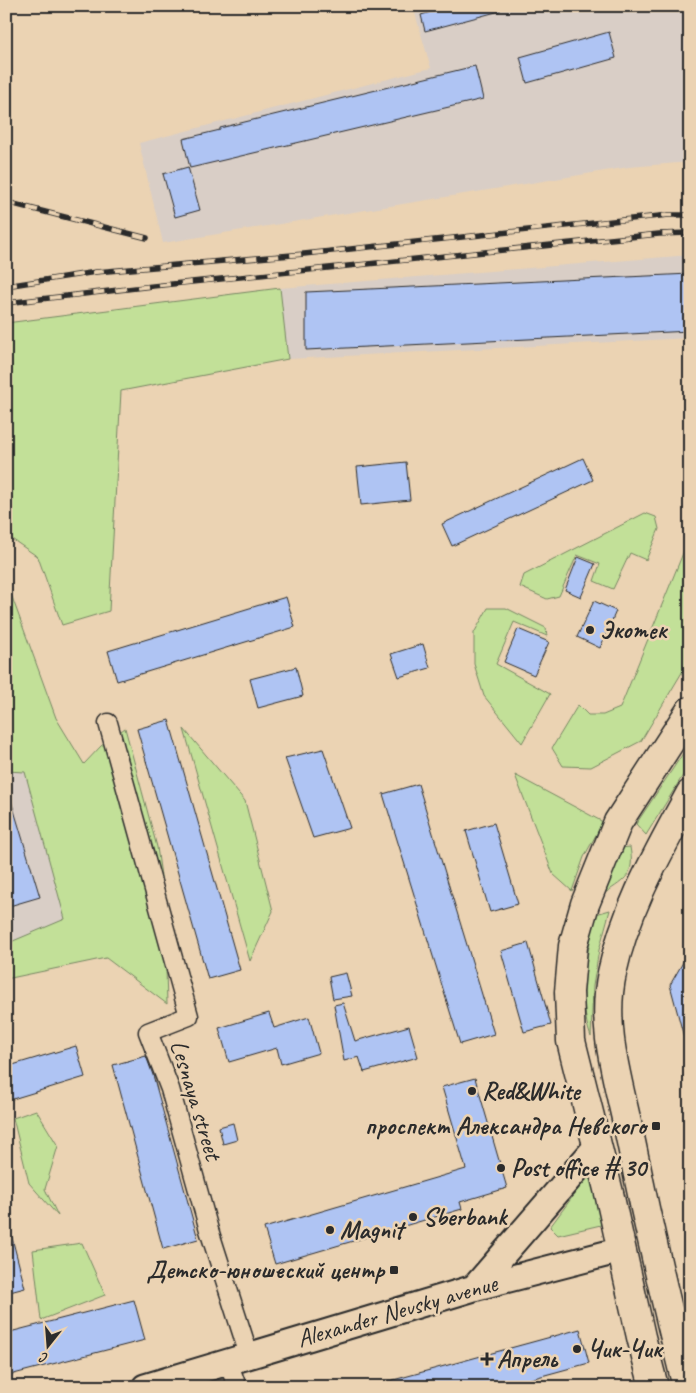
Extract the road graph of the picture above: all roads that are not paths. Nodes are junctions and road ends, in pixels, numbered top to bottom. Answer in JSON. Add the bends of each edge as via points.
{"nodes":[{"id":1,"x":690,"y":711,"type":"edge"},
{"id":2,"x":108,"y":724,"type":"dead end"},
{"id":3,"x":690,"y":794,"type":"edge"},
{"id":4,"x":597,"y":1146,"type":"junction"},
{"id":5,"x":652,"y":1243,"type":"junction"},
{"id":6,"x":621,"y":1250,"type":"junction"},
{"id":7,"x":474,"y":1288,"type":"junction"},
{"id":8,"x":238,"y":1358,"type":"junction"},
{"id":9,"x":145,"y":1387,"type":"edge"},
{"id":10,"x":237,"y":1387,"type":"edge"},
{"id":11,"x":654,"y":1387,"type":"edge"},
{"id":12,"x":687,"y":1387,"type":"edge"}],
"edges":[{"from":1,"to":4,"type":"main road","via":[[618,822],[573,946],[569,992],[571,1041]]},
{"from":2,"to":8,"type":"street","name":"Lesnaya street","via":[[189,1016],[148,1032],[170,1089],[209,1230]]},
{"from":3,"to":5,"type":"main road","via":[[634,901],[620,940],[608,1013],[610,1045]]},
{"from":4,"to":6,"type":"main road"},
{"from":4,"to":7,"type":"main road"},
{"from":5,"to":6,"type":"main road","name":"Alexander Nevsky avenue"},
{"from":5,"to":12,"type":"main road"},
{"from":6,"to":7,"type":"main road","name":"Alexander Nevsky avenue"},
{"from":6,"to":11,"type":"main road"},
{"from":7,"to":8,"type":"main road","name":"Alexander Nevsky avenue"},
{"from":8,"to":9,"type":"main road","name":"Alexander Nevsky avenue"},
{"from":8,"to":10,"type":"street","name":"Lesnaya street"}]}
